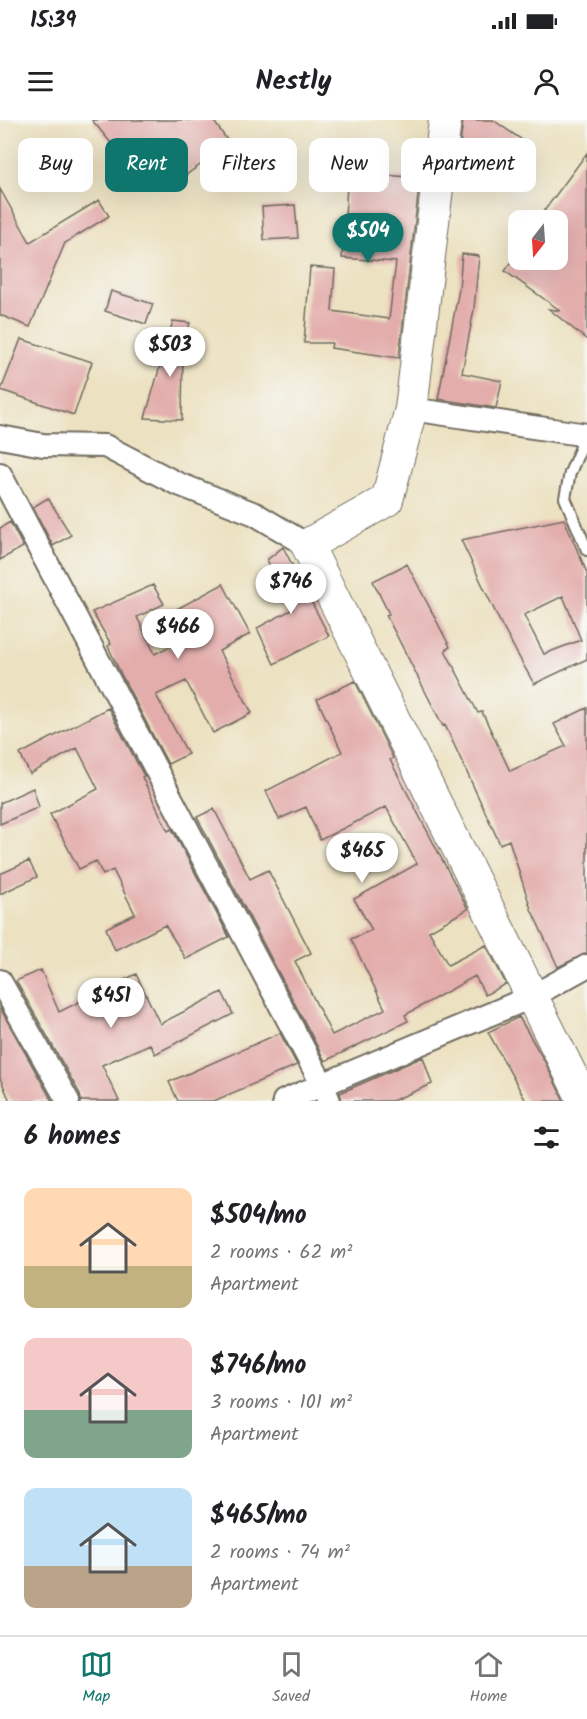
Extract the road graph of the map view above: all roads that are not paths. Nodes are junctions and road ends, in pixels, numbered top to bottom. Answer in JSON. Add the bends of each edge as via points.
{"nodes":[{"id":1,"x":445,"y":120,"type":"edge"},
{"id":2,"x":411,"y":409,"type":"junction"},
{"id":3,"x":586,"y":435,"type":"edge"},
{"id":4,"x":0,"y":437,"type":"edge"},
{"id":5,"x":0,"y":474,"type":"edge"},
{"id":6,"x":307,"y":545,"type":"junction"},
{"id":7,"x":587,"y":550,"type":"edge"},
{"id":8,"x":587,"y":966,"type":"edge"},
{"id":9,"x":0,"y":981,"type":"edge"},
{"id":10,"x":531,"y":997,"type":"junction"},
{"id":11,"x":325,"y":1093,"type":"edge"},
{"id":12,"x":68,"y":1101,"type":"edge"},
{"id":13,"x":284,"y":1101,"type":"edge"},
{"id":14,"x":584,"y":1101,"type":"edge"}],
"edges":[{"from":1,"to":2,"type":"street"},
{"from":2,"to":3,"type":"street"},
{"from":2,"to":6,"type":"street","via":[[387,500]]},
{"from":3,"to":7,"type":"lane","via":[[570,473],[565,498]]},
{"from":4,"to":6,"type":"street","via":[[43,444],[105,446],[176,483],[255,514]]},
{"from":5,"to":11,"type":"street"},
{"from":6,"to":10,"type":"street"},
{"from":8,"to":10,"type":"street"},
{"from":9,"to":12,"type":"street"},
{"from":10,"to":11,"type":"street"},
{"from":10,"to":14,"type":"street"},
{"from":11,"to":13,"type":"street"}]}
